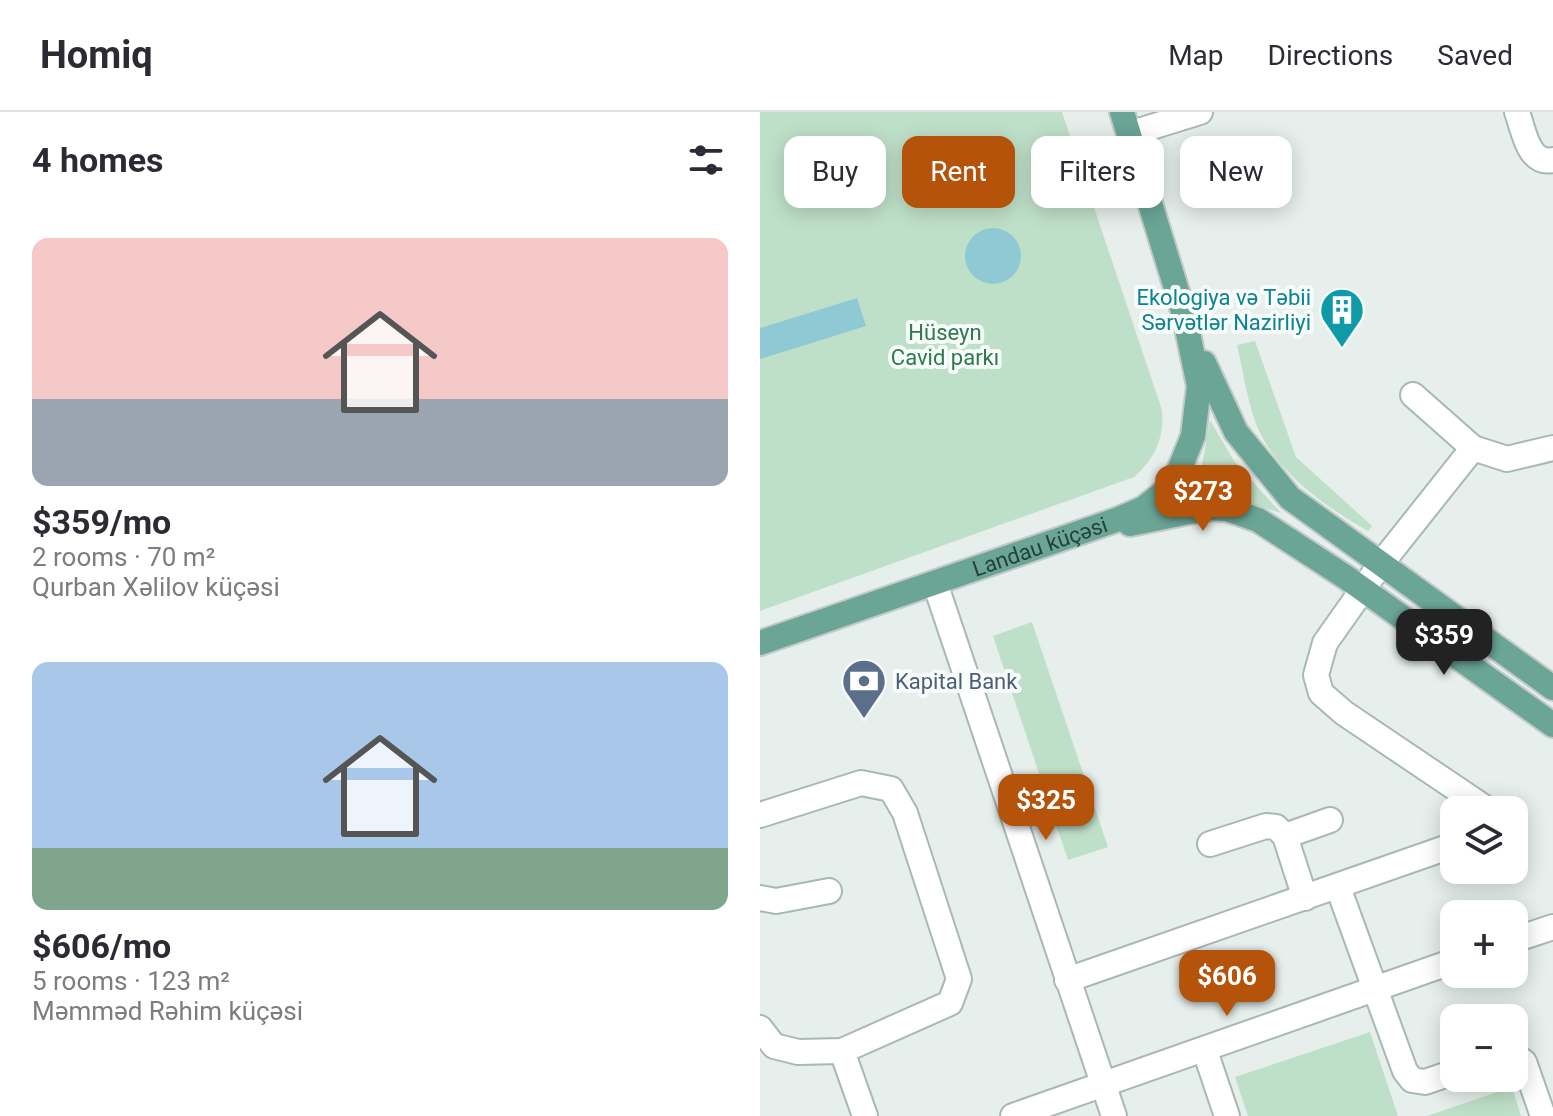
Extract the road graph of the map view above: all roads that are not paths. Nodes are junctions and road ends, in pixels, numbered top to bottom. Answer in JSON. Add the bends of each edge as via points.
{"nodes":[{"id":1,"x":1200,"y":112,"type":"edge"},
{"id":2,"x":1517,"y":112,"type":"edge"},
{"id":3,"x":1124,"y":118,"type":"edge"},
{"id":4,"x":1553,"y":160,"type":"edge"},
{"id":5,"x":1184,"y":314,"type":"junction"},
{"id":6,"x":1413,"y":395,"type":"dead end"},
{"id":7,"x":1473,"y":448,"type":"junction"},
{"id":8,"x":1553,"y":448,"type":"edge"},
{"id":9,"x":1034,"y":549,"type":"junction"},
{"id":10,"x":1380,"y":565,"type":"junction"},
{"id":11,"x":935,"y":583,"type":"junction"},
{"id":12,"x":1362,"y":590,"type":"junction"},
{"id":13,"x":760,"y":643,"type":"edge"},
{"id":14,"x":1553,"y":688,"type":"edge"},
{"id":15,"x":1553,"y":725,"type":"edge"},
{"id":16,"x":1467,"y":796,"type":"edge"},
{"id":17,"x":760,"y":815,"type":"edge"},
{"id":18,"x":1330,"y":820,"type":"dead end"},
{"id":19,"x":1285,"y":836,"type":"junction"},
{"id":20,"x":1210,"y":844,"type":"dead end"},
{"id":21,"x":1440,"y":850,"type":"edge"},
{"id":22,"x":1338,"y":887,"type":"junction"},
{"id":23,"x":829,"y":891,"type":"dead end"},
{"id":24,"x":760,"y":898,"type":"edge"},
{"id":25,"x":1305,"y":898,"type":"junction"},
{"id":26,"x":1553,"y":927,"type":"edge"},
{"id":27,"x":1528,"y":935,"type":"edge"},
{"id":28,"x":1440,"y":966,"type":"edge"},
{"id":29,"x":1067,"y":980,"type":"junction"},
{"id":30,"x":1376,"y":988,"type":"junction"},
{"id":31,"x":760,"y":1028,"type":"edge"},
{"id":32,"x":842,"y":1051,"type":"junction"},
{"id":33,"x":1205,"y":1051,"type":"junction"},
{"id":34,"x":1528,"y":1073,"type":"edge"},
{"id":35,"x":1440,"y":1077,"type":"edge"},
{"id":36,"x":1104,"y":1086,"type":"junction"},
{"id":37,"x":865,"y":1116,"type":"edge"},
{"id":38,"x":1013,"y":1116,"type":"edge"},
{"id":39,"x":1114,"y":1116,"type":"edge"},
{"id":40,"x":1227,"y":1116,"type":"edge"},
{"id":41,"x":1543,"y":1116,"type":"edge"}],
"edges":[{"from":1,"to":3,"type":"street"},
{"from":2,"to":4,"type":"street","via":[[1533,155]]},
{"from":3,"to":5,"type":"main road","name":"Landau küçəsi"},
{"from":5,"to":9,"type":"main road","name":"Landau küçəsi","via":[[1199,386],[1193,436],[1173,485],[1144,508]]},
{"from":5,"to":10,"type":"main road","via":[[1224,411],[1265,473]]},
{"from":6,"to":7,"type":"street"},
{"from":7,"to":8,"type":"street","via":[[1507,459]]},
{"from":7,"to":10,"type":"street"},
{"from":9,"to":11,"type":"main road","name":"Landau küçəsi"},
{"from":9,"to":12,"type":"main road","via":[[1168,514],[1227,509],[1283,534]]},
{"from":10,"to":12,"type":"street"},
{"from":10,"to":14,"type":"main road"},
{"from":11,"to":13,"type":"main road","name":"Landau küçəsi"},
{"from":11,"to":29,"type":"street"},
{"from":12,"to":15,"type":"main road"},
{"from":12,"to":16,"type":"street","via":[[1325,643],[1316,675],[1321,693]]},
{"from":17,"to":32,"type":"street","via":[[861,783],[891,789],[905,813],[959,979],[950,1003]]},
{"from":18,"to":19,"type":"street"},
{"from":19,"to":20,"type":"street","via":[[1266,826]]},
{"from":19,"to":25,"type":"street"},
{"from":21,"to":22,"type":"street"},
{"from":22,"to":25,"type":"street"},
{"from":22,"to":30,"type":"street"},
{"from":23,"to":24,"type":"street","via":[[776,901]]},
{"from":25,"to":29,"type":"street"},
{"from":26,"to":27,"type":"street"},
{"from":28,"to":30,"type":"street"},
{"from":29,"to":36,"type":"street"},
{"from":30,"to":33,"type":"street"},
{"from":30,"to":35,"type":"street","via":[[1405,1071],[1412,1080]]},
{"from":31,"to":32,"type":"street","via":[[774,1046],[798,1052]]},
{"from":32,"to":37,"type":"street"},
{"from":33,"to":36,"type":"street"},
{"from":33,"to":40,"type":"street"},
{"from":34,"to":41,"type":"street"},
{"from":36,"to":38,"type":"street"},
{"from":36,"to":39,"type":"street"}]}
